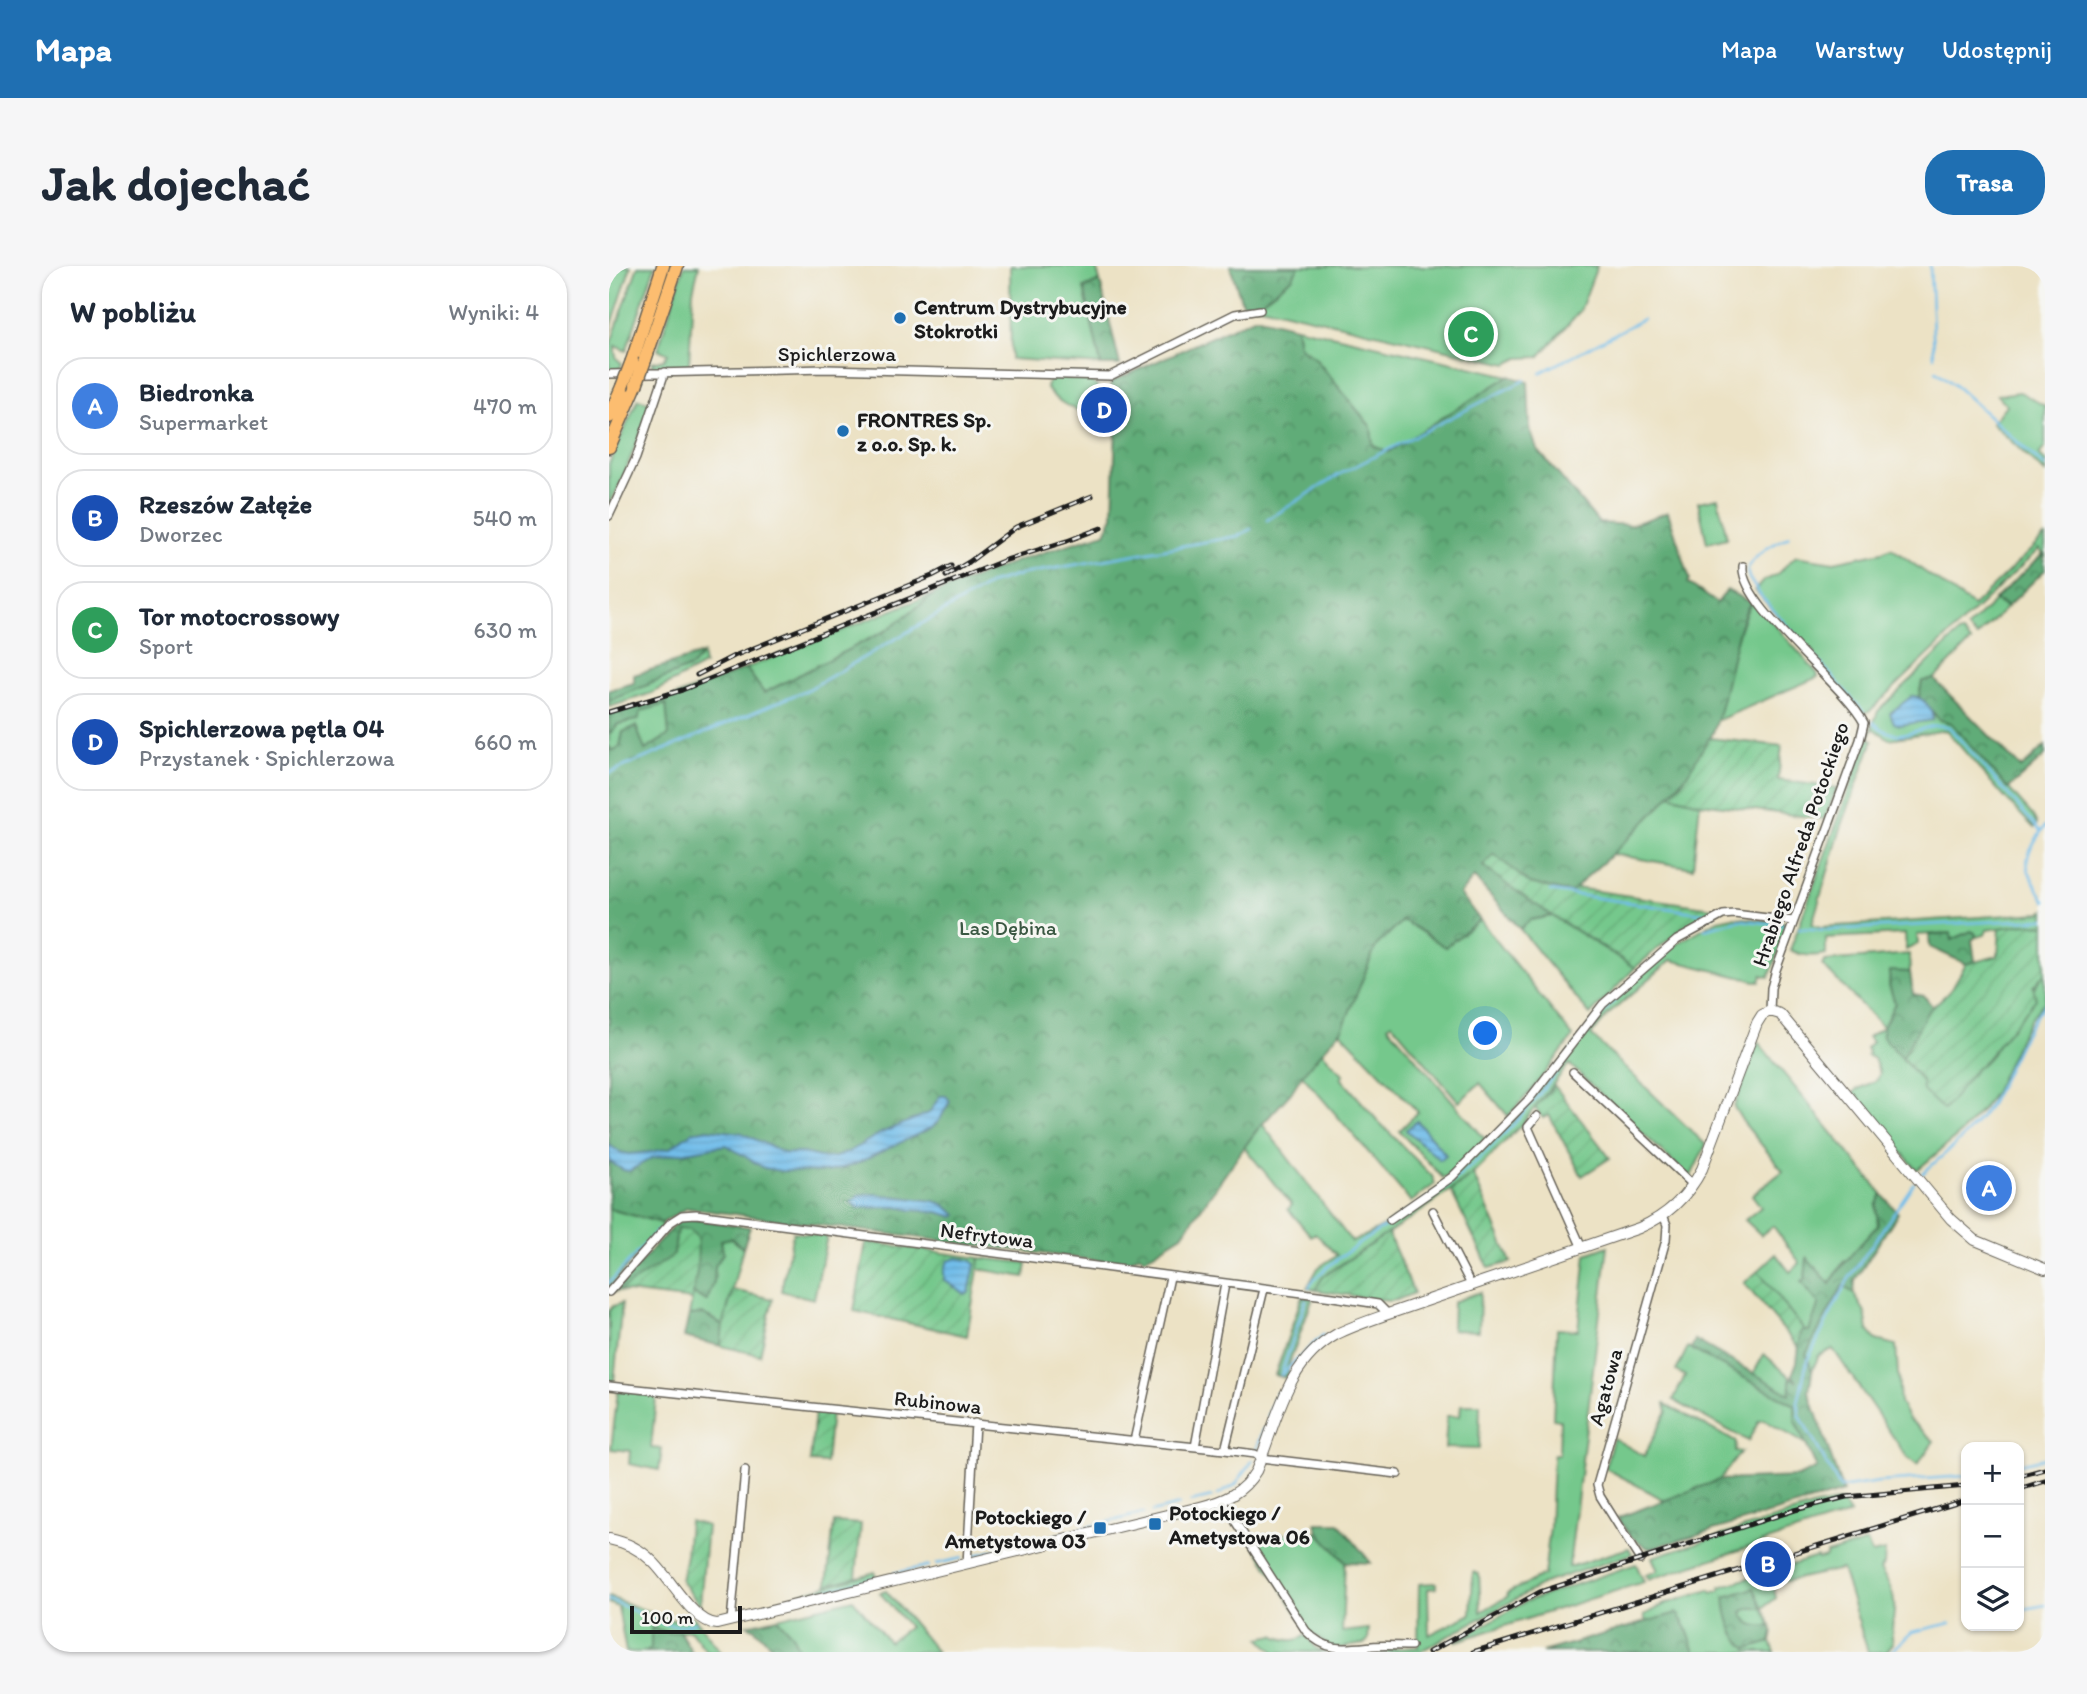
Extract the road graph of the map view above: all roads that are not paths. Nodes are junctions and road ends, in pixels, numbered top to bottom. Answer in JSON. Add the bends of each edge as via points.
{"nodes":[{"id":1,"x":663,"y":266,"type":"edge"},
{"id":2,"x":677,"y":266,"type":"edge"},
{"id":3,"x":1260,"y":310,"type":"dead end"},
{"id":4,"x":639,"y":361,"type":"junction"},
{"id":5,"x":665,"y":372,"type":"junction"},
{"id":6,"x":609,"y":374,"type":"edge"},
{"id":7,"x":629,"y":386,"type":"junction"},
{"id":8,"x":609,"y":417,"type":"edge"},
{"id":9,"x":609,"y":447,"type":"edge"},
{"id":10,"x":609,"y":516,"type":"edge"},
{"id":11,"x":1743,"y":566,"type":"dead end"},
{"id":12,"x":1794,"y":921,"type":"junction"},
{"id":13,"x":1770,"y":1011,"type":"junction"},
{"id":14,"x":1573,"y":1072,"type":"dead end"},
{"id":15,"x":1538,"y":1116,"type":"dead end"},
{"id":16,"x":1693,"y":1185,"type":"junction"},
{"id":17,"x":1433,"y":1211,"type":"dead end"},
{"id":18,"x":1663,"y":1216,"type":"junction"},
{"id":19,"x":1390,"y":1220,"type":"dead end"},
{"id":20,"x":1582,"y":1248,"type":"junction"},
{"id":21,"x":2045,"y":1269,"type":"edge"},
{"id":22,"x":1170,"y":1277,"type":"junction"},
{"id":23,"x":1225,"y":1284,"type":"junction"},
{"id":24,"x":1471,"y":1285,"type":"junction"},
{"id":25,"x":1263,"y":1289,"type":"junction"},
{"id":26,"x":609,"y":1292,"type":"edge"},
{"id":27,"x":1388,"y":1314,"type":"junction"},
{"id":28,"x":609,"y":1386,"type":"edge"},
{"id":29,"x":975,"y":1423,"type":"junction"},
{"id":30,"x":1134,"y":1441,"type":"junction"},
{"id":31,"x":1195,"y":1447,"type":"junction"},
{"id":32,"x":1226,"y":1450,"type":"junction"},
{"id":33,"x":1261,"y":1458,"type":"junction"},
{"id":34,"x":745,"y":1470,"type":"dead end"},
{"id":35,"x":1398,"y":1474,"type":"dead end"},
{"id":36,"x":1222,"y":1501,"type":"junction"},
{"id":37,"x":609,"y":1539,"type":"edge"},
{"id":38,"x":1640,"y":1560,"type":"dead end"},
{"id":39,"x":967,"y":1564,"type":"junction"},
{"id":40,"x":730,"y":1621,"type":"junction"},
{"id":41,"x":1411,"y":1646,"type":"dead end"}],
"edges":[{"from":1,"to":4,"type":"main road"},
{"from":2,"to":4,"type":"main road"},
{"from":3,"to":5,"type":"street","name":"Spichlerzowa","via":[[1235,314],[1110,376],[826,369]]},
{"from":4,"to":7,"type":"main road","bridge":true},
{"from":5,"to":6,"type":"street","name":"Spichlerzowa"},
{"from":5,"to":10,"type":"street","via":[[636,458]]},
{"from":7,"to":8,"type":"main road"},
{"from":7,"to":9,"type":"main road"},
{"from":11,"to":12,"type":"street","name":"Hrabiego Alfreda Potockiego","via":[[1744,581],[1763,608],[1864,723]]},
{"from":12,"to":13,"type":"street","name":"Hrabiego Alfreda Potockiego","via":[[1770,988]]},
{"from":12,"to":19,"type":"street","via":[[1723,915],[1677,940],[1603,1004],[1530,1098],[1453,1177]]},
{"from":13,"to":16,"type":"street","name":"Hrabiego Alfreda Potockiego","via":[[1757,1023]]},
{"from":13,"to":21,"type":"street","via":[[1780,1014],[1951,1219],[1975,1240]]},
{"from":14,"to":16,"type":"street"},
{"from":15,"to":20,"type":"street","via":[[1528,1127]]},
{"from":16,"to":18,"type":"street","name":"Hrabiego Alfreda Potockiego"},
{"from":17,"to":24,"type":"street"},
{"from":18,"to":20,"type":"street","name":"Hrabiego Alfreda Potockiego"},
{"from":18,"to":38,"type":"street","name":"Agatowa","via":[[1666,1240],[1597,1485]]},
{"from":20,"to":24,"type":"street","name":"Hrabiego Alfreda Potockiego"},
{"from":22,"to":23,"type":"street","name":"Nefrytowa"},
{"from":22,"to":26,"type":"street","name":"Nefrytowa","via":[[696,1214],[671,1222]]},
{"from":22,"to":30,"type":"street"},
{"from":23,"to":25,"type":"street","name":"Nefrytowa"},
{"from":23,"to":31,"type":"street"},
{"from":24,"to":27,"type":"street","name":"Hrabiego Alfreda Potockiego"},
{"from":25,"to":27,"type":"street","name":"Nefrytowa","via":[[1378,1304]]},
{"from":25,"to":32,"type":"street"},
{"from":27,"to":33,"type":"street","name":"Hrabiego Alfreda Potockiego","via":[[1339,1334],[1306,1359],[1283,1395]]},
{"from":28,"to":29,"type":"street","name":"Rubinowa"},
{"from":29,"to":30,"type":"street","name":"Rubinowa"},
{"from":29,"to":39,"type":"street"},
{"from":30,"to":31,"type":"street","name":"Rubinowa"},
{"from":31,"to":32,"type":"street","name":"Rubinowa"},
{"from":32,"to":33,"type":"street","name":"Rubinowa"},
{"from":33,"to":35,"type":"street","name":"Rubinowa"},
{"from":33,"to":36,"type":"street","name":"Hrabiego Alfreda Potockiego","via":[[1240,1491]]},
{"from":34,"to":40,"type":"street"},
{"from":36,"to":39,"type":"street","name":"Hrabiego Alfreda Potockiego"},
{"from":36,"to":41,"type":"street","via":[[1318,1645],[1333,1650]]},
{"from":37,"to":40,"type":"street","name":"Hrabiego Alfreda Potockiego","via":[[645,1554],[708,1623]]},
{"from":39,"to":40,"type":"street","name":"Hrabiego Alfreda Potockiego"}]}
